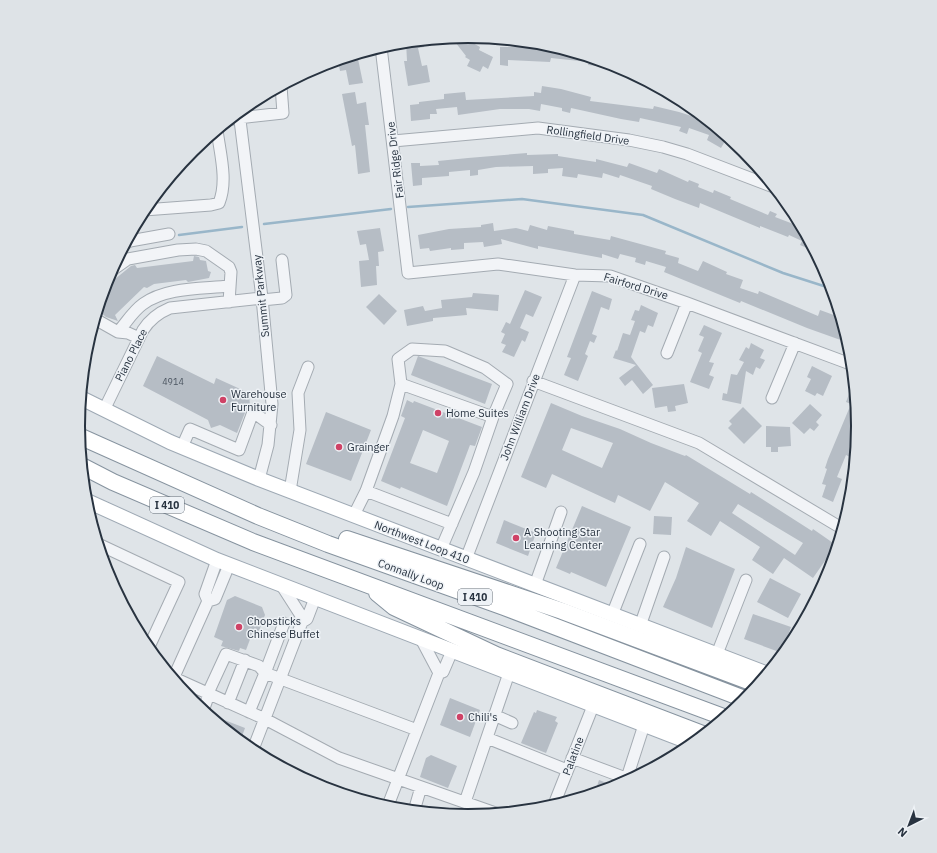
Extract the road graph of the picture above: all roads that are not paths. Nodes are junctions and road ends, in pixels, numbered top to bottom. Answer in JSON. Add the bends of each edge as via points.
{"nodes":[{"id":1,"x":382,"y":53,"type":"edge"},
{"id":2,"x":281,"y":92,"type":"edge"},
{"id":3,"x":244,"y":116,"type":"edge"},
{"id":4,"x":238,"y":120,"type":"edge"},
{"id":5,"x":218,"y":136,"type":"edge"},
{"id":6,"x":393,"y":141,"type":"junction"},
{"id":7,"x":765,"y":184,"type":"edge"},
{"id":8,"x":153,"y":209,"type":"edge"},
{"id":9,"x":169,"y":234,"type":"dead end"},
{"id":10,"x":133,"y":240,"type":"edge"},
{"id":11,"x":282,"y":260,"type":"dead end"},
{"id":12,"x":122,"y":263,"type":"edge"},
{"id":13,"x":408,"y":274,"type":"joint"},
{"id":14,"x":575,"y":275,"type":"junction"},
{"id":15,"x":229,"y":286,"type":"junction"},
{"id":16,"x":262,"y":299,"type":"junction"},
{"id":17,"x":229,"y":302,"type":"junction"},
{"id":18,"x":687,"y":303,"type":"junction"},
{"id":19,"x":100,"y":322,"type":"edge"},
{"id":20,"x":118,"y":332,"type":"junction"},
{"id":21,"x":139,"y":338,"type":"junction"},
{"id":22,"x":795,"y":343,"type":"junction"},
{"id":23,"x":667,"y":354,"type":"dead end"},
{"id":24,"x":847,"y":363,"type":"edge"},
{"id":25,"x":308,"y":367,"type":"dead end"},
{"id":26,"x":533,"y":380,"type":"junction"},
{"id":27,"x":401,"y":384,"type":"junction"},
{"id":28,"x":772,"y":398,"type":"dead end"},
{"id":29,"x":86,"y":401,"type":"edge"},
{"id":30,"x":104,"y":410,"type":"junction"},
{"id":31,"x":493,"y":417,"type":"junction"},
{"id":32,"x":271,"y":425,"type":"junction"},
{"id":33,"x":85,"y":439,"type":"edge"},
{"id":34,"x":182,"y":447,"type":"junction"},
{"id":35,"x":87,"y":469,"type":"edge"},
{"id":36,"x":259,"y":479,"type":"junction"},
{"id":37,"x":290,"y":491,"type":"junction"},
{"id":38,"x":366,"y":491,"type":"junction"},
{"id":39,"x":205,"y":492,"type":"junction"},
{"id":40,"x":93,"y":503,"type":"edge"},
{"id":41,"x":561,"y":512,"type":"dead end"},
{"id":42,"x":354,"y":516,"type":"junction"},
{"id":43,"x":452,"y":524,"type":"junction"},
{"id":44,"x":839,"y":526,"type":"edge"},
{"id":45,"x":640,"y":544,"type":"dead end"},
{"id":46,"x":104,"y":547,"type":"edge"},
{"id":47,"x":441,"y":549,"type":"junction"},
{"id":48,"x":664,"y":557,"type":"dead end"},
{"id":49,"x":466,"y":559,"type":"junction"},
{"id":50,"x":223,"y":562,"type":"junction"},
{"id":51,"x":746,"y":580,"type":"dead end"},
{"id":52,"x":368,"y":585,"type":"junction"},
{"id":53,"x":535,"y":585,"type":"junction"},
{"id":54,"x":282,"y":586,"type":"junction"},
{"id":55,"x":315,"y":598,"type":"junction"},
{"id":56,"x":612,"y":615,"type":"junction"},
{"id":57,"x":302,"y":622,"type":"junction"},
{"id":58,"x":284,"y":623,"type":"dead end"},
{"id":59,"x":640,"y":626,"type":"junction"},
{"id":60,"x":421,"y":639,"type":"junction"},
{"id":61,"x":151,"y":642,"type":"edge"},
{"id":62,"x":452,"y":651,"type":"junction"},
{"id":63,"x":711,"y":659,"type":"junction"},
{"id":64,"x":245,"y":660,"type":"junction"},
{"id":65,"x":175,"y":673,"type":"edge"},
{"id":66,"x":265,"y":673,"type":"junction"},
{"id":67,"x":439,"y":673,"type":"junction"},
{"id":68,"x":509,"y":673,"type":"junction"},
{"id":69,"x":762,"y":673,"type":"edge"},
{"id":70,"x":280,"y":679,"type":"junction"},
{"id":71,"x":754,"y":682,"type":"edge"},
{"id":72,"x":183,"y":683,"type":"edge"},
{"id":73,"x":208,"y":694,"type":"junction"},
{"id":74,"x":740,"y":697,"type":"edge"},
{"id":75,"x":228,"y":702,"type":"junction"},
{"id":76,"x":205,"y":705,"type":"edge"},
{"id":77,"x":593,"y":706,"type":"junction"},
{"id":78,"x":249,"y":712,"type":"junction"},
{"id":79,"x":494,"y":715,"type":"junction"},
{"id":80,"x":720,"y":716,"type":"edge"},
{"id":81,"x":265,"y":719,"type":"junction"},
{"id":82,"x":512,"y":723,"type":"dead end"},
{"id":83,"x":644,"y":725,"type":"junction"},
{"id":84,"x":417,"y":730,"type":"junction"},
{"id":85,"x":699,"y":733,"type":"edge"},
{"id":86,"x":486,"y":738,"type":"junction"},
{"id":87,"x":685,"y":743,"type":"edge"},
{"id":88,"x":255,"y":745,"type":"edge"},
{"id":89,"x":572,"y":758,"type":"junction"},
{"id":90,"x":567,"y":770,"type":"junction"},
{"id":91,"x":630,"y":774,"type":"edge"},
{"id":92,"x":398,"y":778,"type":"junction"},
{"id":93,"x":621,"y":778,"type":"edge"},
{"id":94,"x":421,"y":787,"type":"junction"},
{"id":95,"x":556,"y":800,"type":"edge"},
{"id":96,"x":390,"y":802,"type":"edge"},
{"id":97,"x":465,"y":802,"type":"junction"},
{"id":98,"x":415,"y":807,"type":"edge"},
{"id":99,"x":485,"y":809,"type":"edge"}],
"edges":[{"from":1,"to":6,"type":"street","name":"Fair Ridge Drive"},
{"from":2,"to":3,"type":"street","via":[[283,113]]},
{"from":4,"to":16,"type":"street","name":"Summit Parkway"},
{"from":5,"to":8,"type":"street","via":[[223,179],[222,195],[218,203]]},
{"from":6,"to":7,"type":"street","name":"Rollingfield Drive","via":[[538,128],[663,147]]},
{"from":6,"to":13,"type":"street","name":"Fair Ridge Drive"},
{"from":9,"to":10,"type":"street"},
{"from":11,"to":16,"type":"street","name":"Piano Place","via":[[286,295],[282,298]]},
{"from":12,"to":15,"type":"street","via":[[128,259],[196,249],[206,251],[229,267]]},
{"from":13,"to":14,"type":"street","name":"Fairford Drive","via":[[498,264]]},
{"from":14,"to":18,"type":"street","name":"Fairford Drive","via":[[610,276]]},
{"from":14,"to":26,"type":"street","name":"John William Drive"},
{"from":15,"to":17,"type":"street"},
{"from":15,"to":20,"type":"street","via":[[172,292],[158,296],[142,304]]},
{"from":16,"to":17,"type":"street","name":"Piano Place"},
{"from":16,"to":32,"type":"street","name":"Summit Parkway","via":[[271,384]]},
{"from":17,"to":21,"type":"street","name":"Piano Place","via":[[170,308],[158,313],[149,321]]},
{"from":18,"to":22,"type":"street","name":"Fairford Drive"},
{"from":18,"to":23,"type":"street"},
{"from":19,"to":20,"type":"street"},
{"from":20,"to":21,"type":"street"},
{"from":21,"to":30,"type":"street","name":"Piano Place"},
{"from":22,"to":24,"type":"street","name":"Fairford Drive"},
{"from":22,"to":28,"type":"street"},
{"from":25,"to":37,"type":"street","via":[[298,393],[300,430]]},
{"from":26,"to":44,"type":"street","via":[[699,443]]},
{"from":26,"to":49,"type":"street","name":"John William Drive"},
{"from":27,"to":31,"type":"street"},
{"from":27,"to":31,"type":"street","via":[[398,359],[412,349],[445,351],[485,368],[507,384]]},
{"from":27,"to":38,"type":"street","via":[[393,416]]},
{"from":29,"to":30,"type":"main road","name":"Northwest Loop 410"},
{"from":30,"to":34,"type":"main road","name":"Northwest Loop 410"},
{"from":31,"to":43,"type":"street"},
{"from":32,"to":34,"type":"street","via":[[253,412],[239,450],[190,429]]},
{"from":32,"to":36,"type":"street","name":"Summit Parkway"},
{"from":33,"to":39,"type":"highway","name":"Connally Loop","number":"I 410"},
{"from":34,"to":36,"type":"main road","name":"Northwest Loop 410"},
{"from":35,"to":52,"type":"highway","number":"I 410","via":[[252,542]]},
{"from":36,"to":37,"type":"main road","name":"Northwest Loop 410"},
{"from":37,"to":42,"type":"main road","name":"Northwest Loop 410"},
{"from":38,"to":42,"type":"street"},
{"from":38,"to":43,"type":"street"},
{"from":39,"to":63,"type":"highway"},
{"from":39,"to":74,"type":"highway","name":"Connally Loop","number":"I 410","via":[[328,544],[504,607]]},
{"from":40,"to":50,"type":"main road"},
{"from":41,"to":53,"type":"street"},
{"from":42,"to":47,"type":"main road","name":"Northwest Loop 410"},
{"from":43,"to":47,"type":"street"},
{"from":45,"to":56,"type":"street"},
{"from":46,"to":61,"type":"street","via":[[179,582]]},
{"from":47,"to":49,"type":"main road","name":"Northwest Loop 410"},
{"from":48,"to":59,"type":"street"},
{"from":49,"to":53,"type":"main road","name":"Northwest Loop 410"},
{"from":50,"to":54,"type":"main road"},
{"from":50,"to":65,"type":"street","via":[[205,594],[208,601]]},
{"from":51,"to":63,"type":"street"},
{"from":52,"to":80,"type":"highway","number":"I 410"},
{"from":52,"to":85,"type":"highway","via":[[394,607],[496,655]]},
{"from":53,"to":56,"type":"main road","name":"Northwest Loop 410"},
{"from":54,"to":55,"type":"main road"},
{"from":54,"to":57,"type":"street","via":[[300,614]]},
{"from":55,"to":57,"type":"street","via":[[306,619]]},
{"from":55,"to":60,"type":"main road"},
{"from":56,"to":59,"type":"main road","name":"Northwest Loop 410"},
{"from":57,"to":70,"type":"street"},
{"from":58,"to":66,"type":"street"},
{"from":59,"to":63,"type":"main road","name":"Northwest Loop 410"},
{"from":60,"to":62,"type":"main road"},
{"from":60,"to":67,"type":"street"},
{"from":62,"to":67,"type":"street","via":[[443,672]]},
{"from":62,"to":68,"type":"main road"},
{"from":63,"to":69,"type":"main road","name":"Northwest Loop 410"},
{"from":63,"to":71,"type":"highway"},
{"from":64,"to":66,"type":"street","via":[[259,666]]},
{"from":64,"to":73,"type":"street","via":[[224,655]]},
{"from":64,"to":75,"type":"street"},
{"from":66,"to":70,"type":"street"},
{"from":66,"to":78,"type":"street"},
{"from":67,"to":84,"type":"street"},
{"from":68,"to":77,"type":"main road"},
{"from":68,"to":79,"type":"street"},
{"from":70,"to":81,"type":"street"},
{"from":70,"to":84,"type":"street"},
{"from":72,"to":73,"type":"street"},
{"from":73,"to":75,"type":"street"},
{"from":73,"to":76,"type":"street"},
{"from":75,"to":78,"type":"street"},
{"from":77,"to":83,"type":"main road"},
{"from":77,"to":89,"type":"street","name":"Palatine"},
{"from":78,"to":81,"type":"street"},
{"from":79,"to":82,"type":"street"},
{"from":79,"to":86,"type":"street"},
{"from":81,"to":88,"type":"street"},
{"from":81,"to":92,"type":"street","via":[[339,758]]},
{"from":83,"to":87,"type":"main road"},
{"from":83,"to":91,"type":"street"},
{"from":84,"to":92,"type":"street"},
{"from":86,"to":90,"type":"street"},
{"from":86,"to":97,"type":"street"},
{"from":89,"to":90,"type":"street","name":"Palatine"},
{"from":89,"to":93,"type":"street"},
{"from":90,"to":95,"type":"street","name":"Palatine"},
{"from":92,"to":94,"type":"street"},
{"from":92,"to":96,"type":"street"},
{"from":94,"to":97,"type":"street"},
{"from":94,"to":98,"type":"street"},
{"from":97,"to":99,"type":"street"}]}
